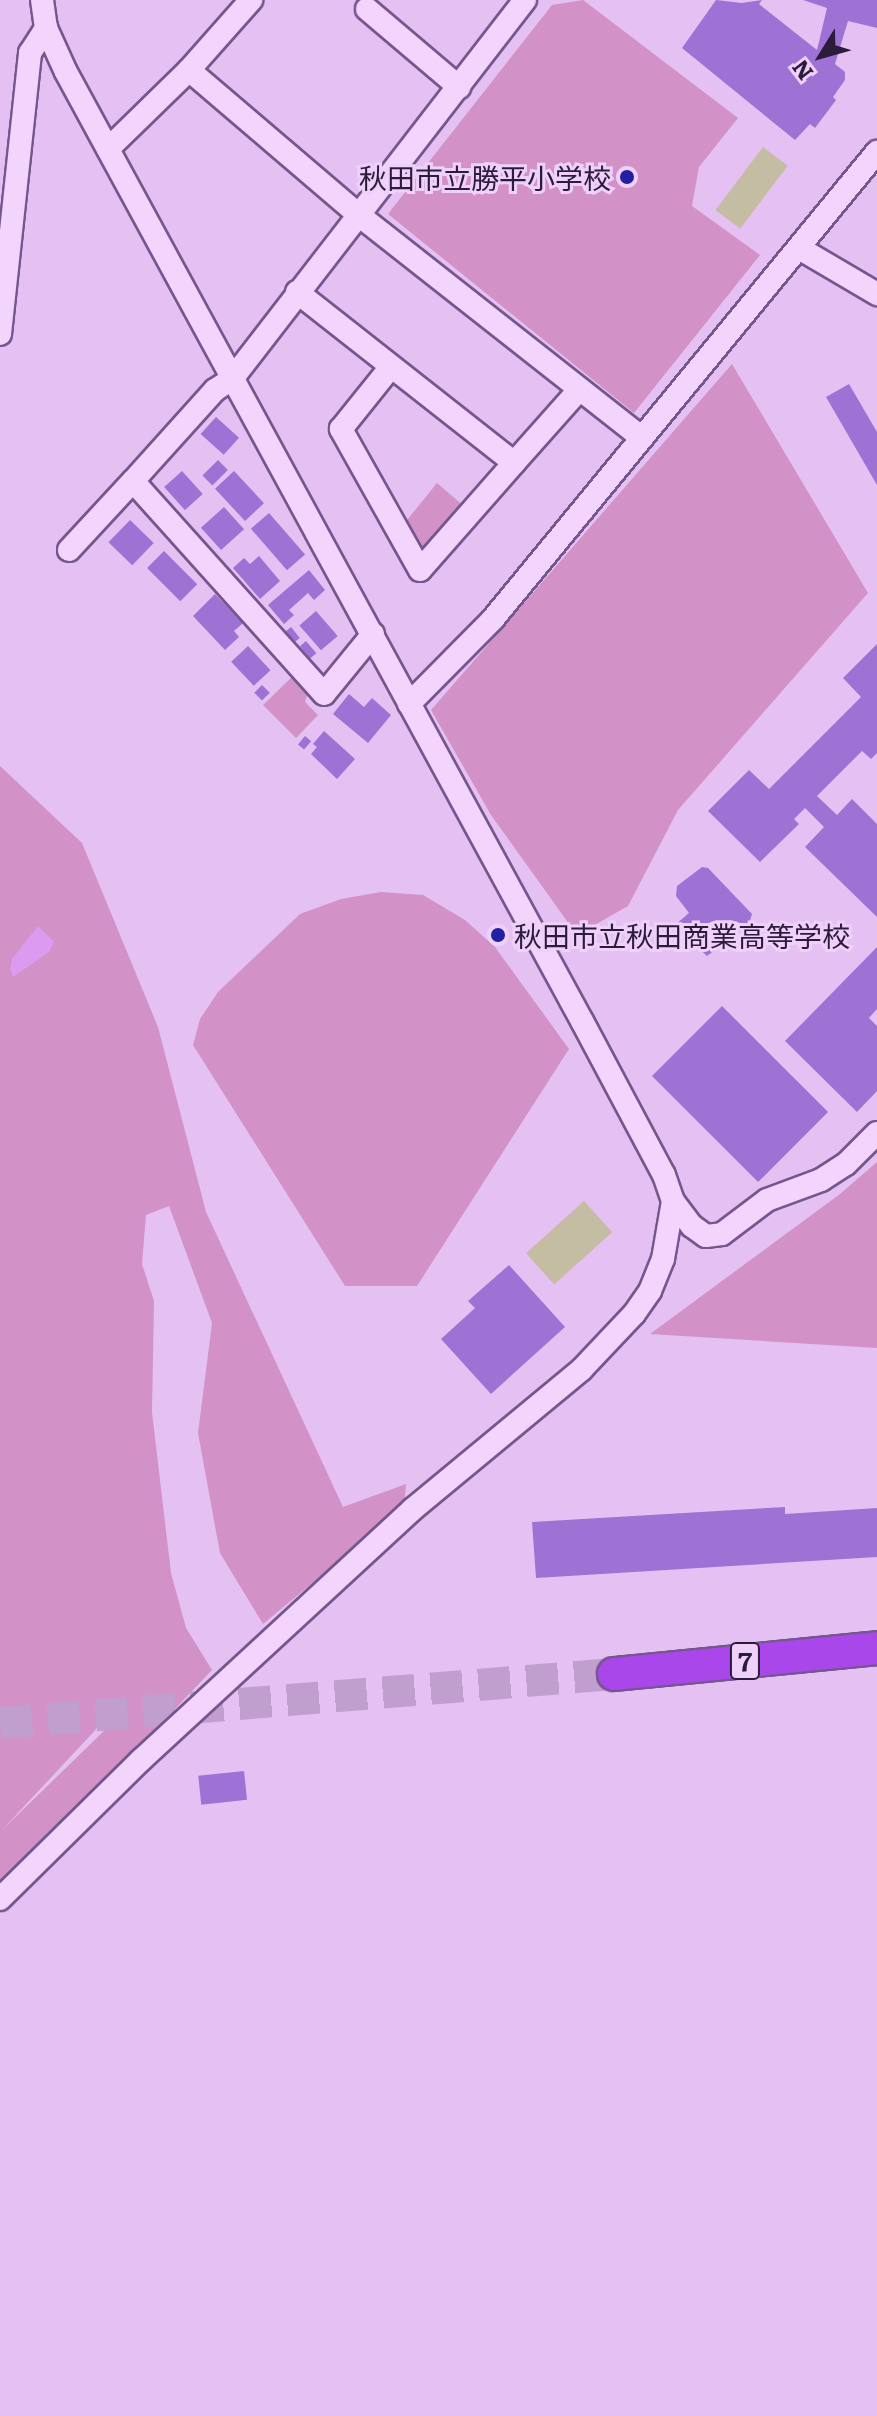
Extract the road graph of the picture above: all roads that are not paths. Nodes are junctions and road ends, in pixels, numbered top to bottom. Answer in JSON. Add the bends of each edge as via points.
{"nodes":[{"id":1,"x":42,"y":0,"type":"edge"},
{"id":2,"x":251,"y":0,"type":"edge"},
{"id":3,"x":525,"y":0,"type":"edge"},
{"id":4,"x":367,"y":9,"type":"dead end"},
{"id":5,"x":46,"y":28,"type":"junction"},
{"id":6,"x":189,"y":70,"type":"junction"},
{"id":7,"x":459,"y":87,"type":"junction"},
{"id":8,"x":108,"y":149,"type":"junction"},
{"id":9,"x":877,"y":152,"type":"edge"},
{"id":10,"x":360,"y":216,"type":"junction"},
{"id":11,"x":799,"y":248,"type":"junction"},
{"id":12,"x":297,"y":292,"type":"junction"},
{"id":13,"x":877,"y":294,"type":"edge"},
{"id":14,"x":0,"y":334,"type":"edge"},
{"id":15,"x":390,"y":368,"type":"junction"},
{"id":16,"x":232,"y":379,"type":"junction"},
{"id":17,"x":578,"y":391,"type":"junction"},
{"id":18,"x":642,"y":438,"type":"junction"},
{"id":19,"x":514,"y":463,"type":"junction"},
{"id":20,"x":133,"y":481,"type":"junction"},
{"id":21,"x":69,"y":550,"type":"dead end"},
{"id":22,"x":373,"y":634,"type":"junction"},
{"id":23,"x":409,"y":704,"type":"junction"},
{"id":24,"x":877,"y":1133,"type":"edge"},
{"id":25,"x":673,"y":1201,"type":"junction"},
{"id":26,"x":877,"y":1648,"type":"edge"},
{"id":27,"x":614,"y":1674,"type":"tunnel mouth"},
{"id":28,"x":0,"y":1899,"type":"edge"}],
"edges":[{"from":1,"to":5,"type":"street"},
{"from":2,"to":6,"type":"street"},
{"from":3,"to":7,"type":"street"},
{"from":4,"to":7,"type":"street"},
{"from":5,"to":8,"type":"street"},
{"from":5,"to":14,"type":"street","via":[[30,53]]},
{"from":6,"to":8,"type":"street"},
{"from":6,"to":10,"type":"street"},
{"from":7,"to":10,"type":"street"},
{"from":8,"to":16,"type":"street"},
{"from":9,"to":11,"type":"street"},
{"from":10,"to":12,"type":"street"},
{"from":10,"to":17,"type":"street"},
{"from":11,"to":13,"type":"street"},
{"from":11,"to":18,"type":"street"},
{"from":12,"to":15,"type":"street"},
{"from":12,"to":16,"type":"street"},
{"from":15,"to":19,"type":"street"},
{"from":15,"to":19,"type":"street","via":[[341,429],[420,570]]},
{"from":16,"to":20,"type":"street","via":[[215,390]]},
{"from":16,"to":22,"type":"street"},
{"from":17,"to":18,"type":"street"},
{"from":17,"to":19,"type":"street"},
{"from":18,"to":23,"type":"street","via":[[493,619]]},
{"from":20,"to":21,"type":"street"},
{"from":20,"to":22,"type":"street","via":[[324,694]]},
{"from":22,"to":23,"type":"street"},
{"from":23,"to":25,"type":"street","via":[[664,1175]]},
{"from":24,"to":25,"type":"street","via":[[846,1164],[821,1180],[767,1200],[722,1234],[706,1236]]},
{"from":25,"to":28,"type":"street","via":[[663,1259],[650,1291],[581,1370],[413,1509],[141,1760]]},
{"from":26,"to":27,"type":"highway","number":"7"}]}
